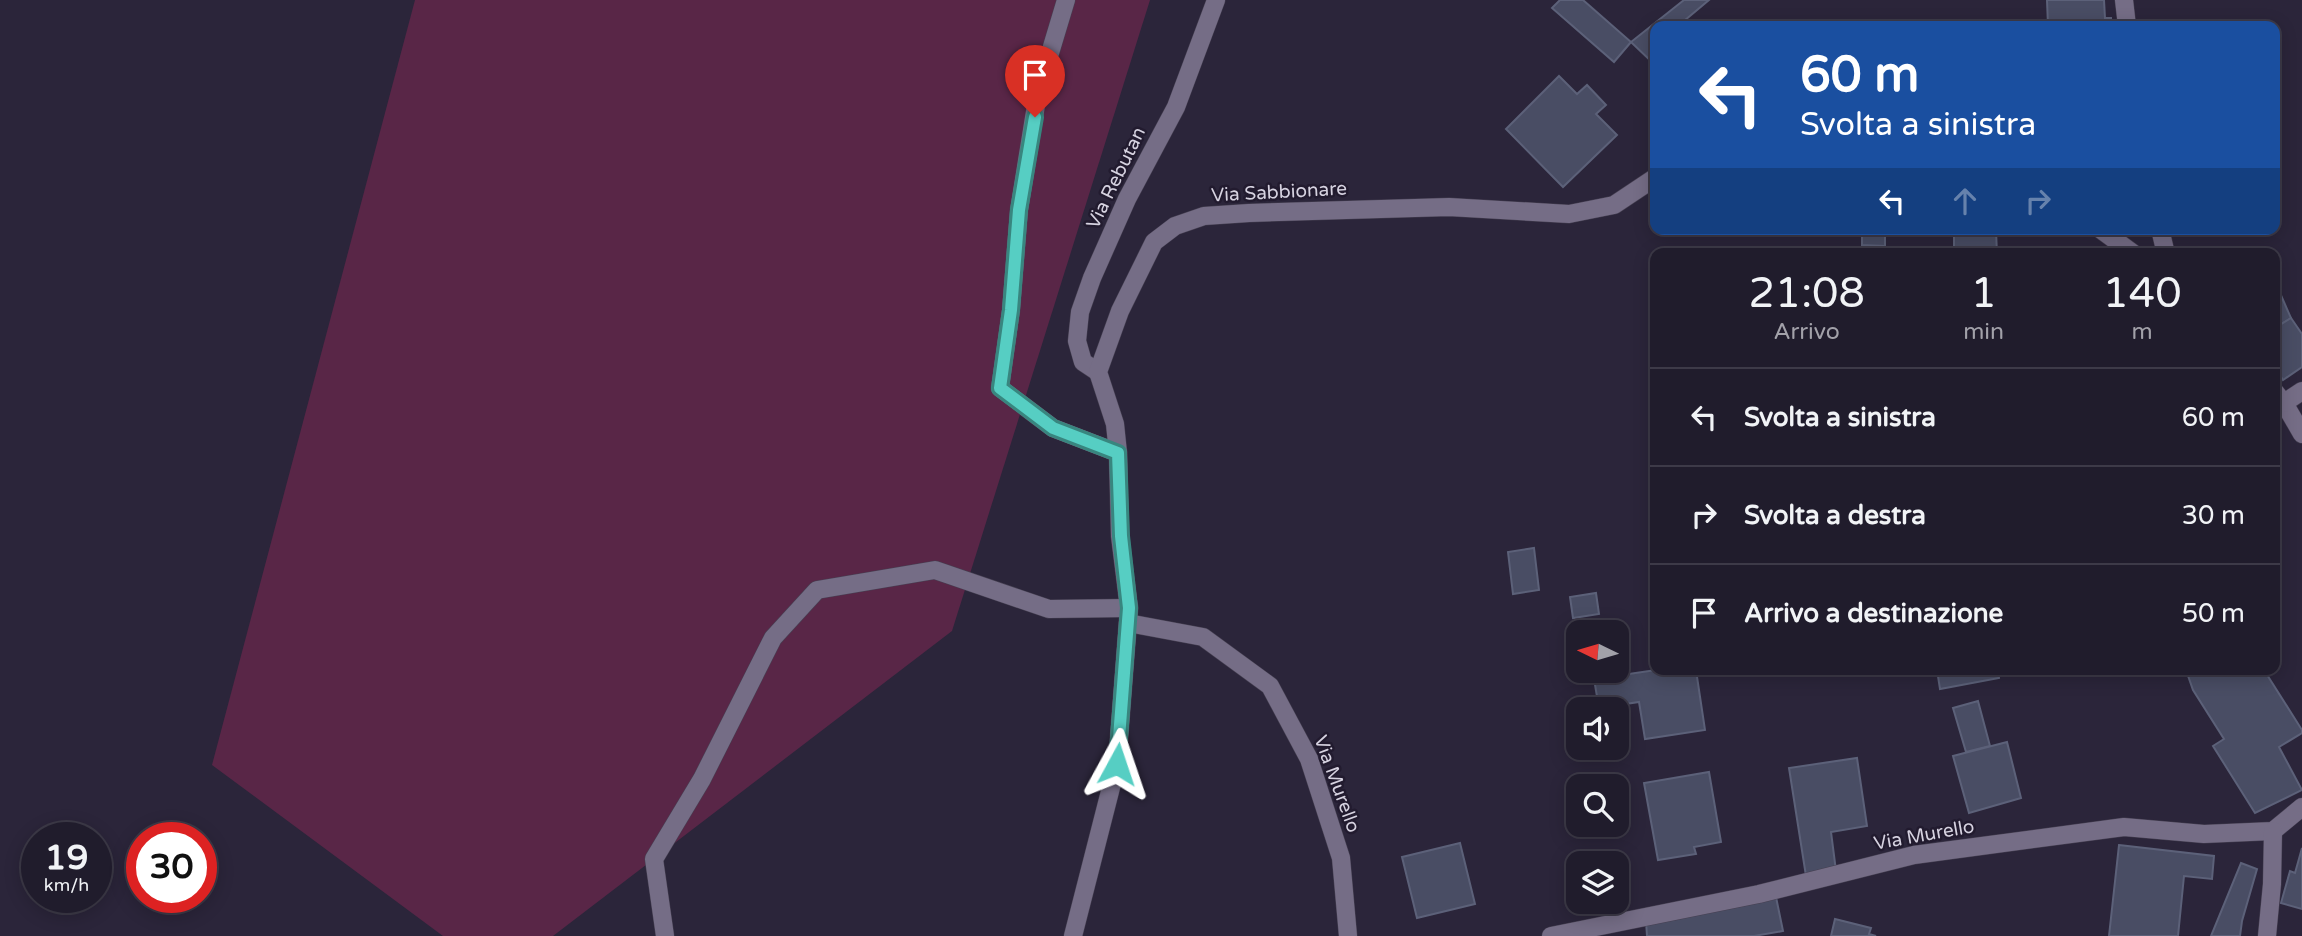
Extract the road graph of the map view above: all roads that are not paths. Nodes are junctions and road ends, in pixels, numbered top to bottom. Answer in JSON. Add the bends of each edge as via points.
{"nodes":[{"id":1,"x":1066,"y":0,"type":"edge"},
{"id":2,"x":1216,"y":0,"type":"edge"},
{"id":3,"x":2124,"y":0,"type":"edge"},
{"id":4,"x":2126,"y":21,"type":"edge"},
{"id":5,"x":1650,"y":181,"type":"edge"},
{"id":6,"x":2108,"y":235,"type":"edge"},
{"id":7,"x":2126,"y":248,"type":"edge"},
{"id":8,"x":1098,"y":372,"type":"junction"},
{"id":9,"x":2302,"y":391,"type":"edge"},
{"id":10,"x":2280,"y":398,"type":"edge"},
{"id":11,"x":2302,"y":434,"type":"edge"},
{"id":12,"x":1118,"y":453,"type":"junction"},
{"id":13,"x":1129,"y":616,"type":"junction"},
{"id":14,"x":2302,"y":807,"type":"edge"},
{"id":15,"x":2273,"y":831,"type":"junction"},
{"id":16,"x":665,"y":936,"type":"edge"},
{"id":17,"x":1073,"y":936,"type":"edge"},
{"id":18,"x":1349,"y":936,"type":"edge"},
{"id":19,"x":1551,"y":936,"type":"edge"},
{"id":20,"x":2267,"y":936,"type":"edge"}],
"edges":[{"from":1,"to":12,"type":"street","via":[[1038,93],[1019,210],[1000,388],[1053,428]]},
{"from":2,"to":8,"type":"street","name":"Via Rebutan","via":[[1176,107],[1127,199],[1080,312],[1077,341],[1083,362]]},
{"from":3,"to":4,"type":"street"},
{"from":5,"to":8,"type":"street","name":"Via Sabbionare","via":[[1614,205],[1569,214],[1449,207],[1205,216],[1175,226],[1154,242],[1140,267]]},
{"from":6,"to":7,"type":"street"},
{"from":8,"to":12,"type":"street","via":[[1115,424]]},
{"from":9,"to":10,"type":"street"},
{"from":10,"to":11,"type":"street"},
{"from":12,"to":13,"type":"street"},
{"from":13,"to":16,"type":"street","name":"Via Murello","via":[[1049,609],[935,570],[817,590],[773,638],[702,779],[654,859]]},
{"from":13,"to":17,"type":"street","via":[[1117,764]]},
{"from":13,"to":18,"type":"street","name":"Via Murello","via":[[1203,637],[1270,686],[1309,760],[1342,858]]},
{"from":14,"to":15,"type":"street"},
{"from":15,"to":19,"type":"street","name":"Via Murello","via":[[2204,834],[2124,827],[1914,855],[1759,894]]},
{"from":15,"to":20,"type":"street"}]}
